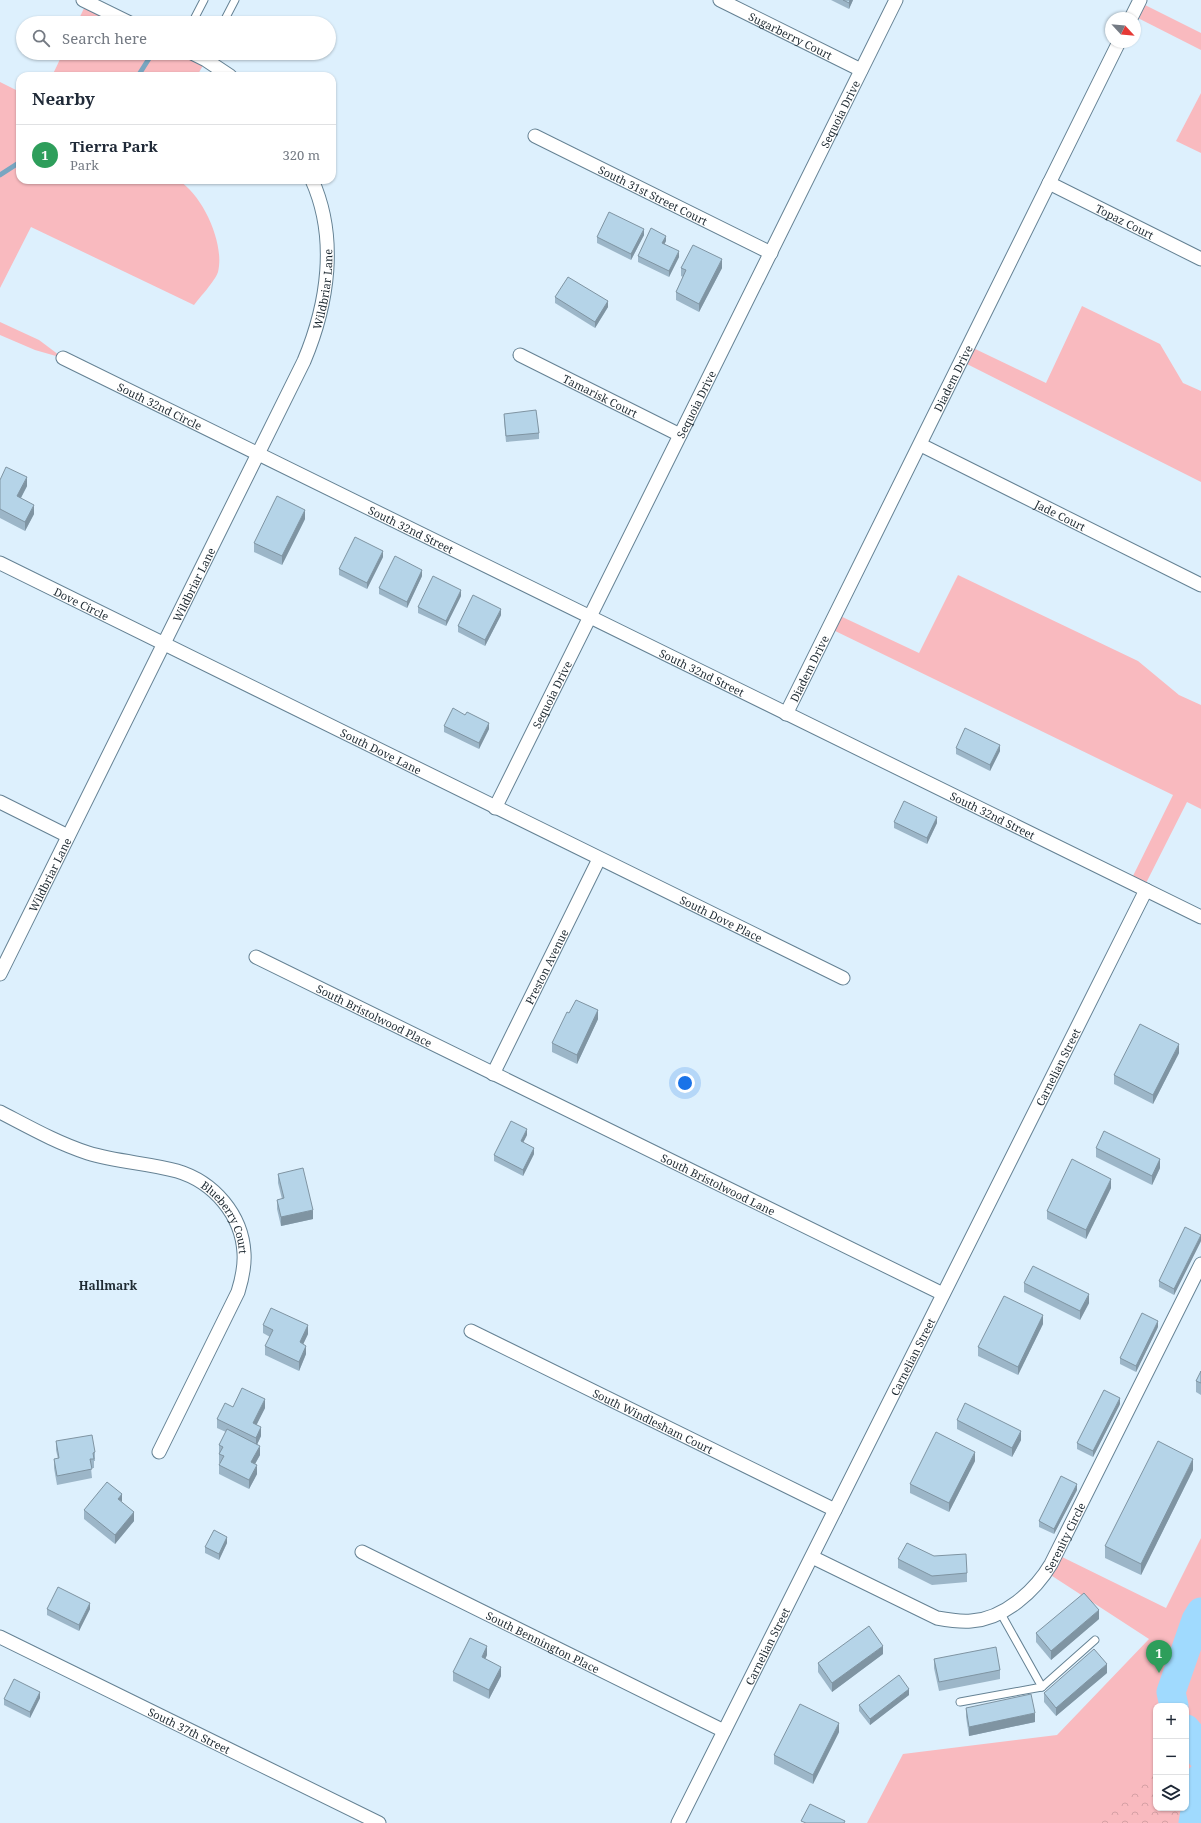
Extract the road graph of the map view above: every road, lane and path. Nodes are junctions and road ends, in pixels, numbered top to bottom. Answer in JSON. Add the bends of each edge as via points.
{"nodes":[{"id":1,"x":83,"y":0,"type":"edge"},
{"id":2,"x":204,"y":0,"type":"edge"},
{"id":3,"x":235,"y":0,"type":"edge"},
{"id":4,"x":720,"y":0,"type":"edge"},
{"id":5,"x":896,"y":0,"type":"edge"},
{"id":6,"x":1140,"y":0,"type":"edge"},
{"id":7,"x":1134,"y":12,"type":"edge"},
{"id":8,"x":116,"y":16,"type":"edge"},
{"id":9,"x":196,"y":16,"type":"edge"},
{"id":10,"x":227,"y":16,"type":"edge"},
{"id":11,"x":1116,"y":48,"type":"edge"},
{"id":12,"x":212,"y":60,"type":"edge"},
{"id":13,"x":861,"y":70,"type":"junction"},
{"id":14,"x":225,"y":72,"type":"edge"},
{"id":15,"x":535,"y":136,"type":"dead end"},
{"id":16,"x":1049,"y":183,"type":"junction"},
{"id":17,"x":313,"y":184,"type":"edge"},
{"id":18,"x":771,"y":253,"type":"junction"},
{"id":19,"x":1201,"y":259,"type":"edge"},
{"id":20,"x":520,"y":355,"type":"dead end"},
{"id":21,"x":63,"y":358,"type":"dead end"},
{"id":22,"x":680,"y":435,"type":"junction"},
{"id":23,"x":921,"y":444,"type":"junction"},
{"id":24,"x":257,"y":455,"type":"junction"},
{"id":25,"x":0,"y":563,"type":"edge"},
{"id":26,"x":1201,"y":584,"type":"edge"},
{"id":27,"x":590,"y":618,"type":"junction"},
{"id":28,"x":163,"y":644,"type":"junction"},
{"id":29,"x":786,"y":714,"type":"junction"},
{"id":30,"x":0,"y":802,"type":"edge"},
{"id":31,"x":495,"y":808,"type":"junction"},
{"id":32,"x":68,"y":836,"type":"junction"},
{"id":33,"x":599,"y":859,"type":"junction"},
{"id":34,"x":1146,"y":890,"type":"junction"},
{"id":35,"x":1201,"y":917,"type":"edge"},
{"id":36,"x":256,"y":957,"type":"dead end"},
{"id":37,"x":0,"y":974,"type":"edge"},
{"id":38,"x":843,"y":978,"type":"dead end"},
{"id":39,"x":493,"y":1074,"type":"junction"},
{"id":40,"x":0,"y":1112,"type":"edge"},
{"id":41,"x":1201,"y":1264,"type":"edge"},
{"id":42,"x":943,"y":1294,"type":"junction"},
{"id":43,"x":471,"y":1331,"type":"dead end"},
{"id":44,"x":159,"y":1452,"type":"dead end"},
{"id":45,"x":835,"y":1510,"type":"junction"},
{"id":46,"x":362,"y":1552,"type":"dead end"},
{"id":47,"x":812,"y":1557,"type":"junction"},
{"id":48,"x":1000,"y":1612,"type":"junction"},
{"id":49,"x":0,"y":1637,"type":"edge"},
{"id":50,"x":1096,"y":1640,"type":"dead end"},
{"id":51,"x":1042,"y":1687,"type":"junction"},
{"id":52,"x":960,"y":1702,"type":"dead end"},
{"id":53,"x":724,"y":1732,"type":"junction"},
{"id":54,"x":379,"y":1823,"type":"edge"},
{"id":55,"x":678,"y":1823,"type":"edge"}],
"edges":[{"from":1,"to":8,"type":"street"},
{"from":2,"to":9,"type":"lane"},
{"from":3,"to":10,"type":"lane"},
{"from":4,"to":13,"type":"street","name":"Sugarberry Court"},
{"from":5,"to":13,"type":"street","name":"Sequoia Drive"},
{"from":6,"to":7,"type":"street"},
{"from":11,"to":16,"type":"street","name":"Diadem Drive"},
{"from":12,"to":14,"type":"street"},
{"from":13,"to":18,"type":"street","name":"Sequoia Drive"},
{"from":15,"to":18,"type":"street","name":"South 31st Street Court"},
{"from":16,"to":19,"type":"street","name":"Topaz Court"},
{"from":16,"to":23,"type":"street","name":"Diadem Drive"},
{"from":17,"to":24,"type":"street","name":"Wildbriar Lane","via":[[324,218],[327,248],[327,278],[322,308],[304,360]]},
{"from":18,"to":22,"type":"street","name":"Sequoia Drive"},
{"from":20,"to":22,"type":"street","name":"Tamarisk Court"},
{"from":21,"to":24,"type":"street","name":"South 32nd Circle"},
{"from":22,"to":27,"type":"street","name":"Sequoia Drive"},
{"from":23,"to":26,"type":"street","name":"Jade Court"},
{"from":23,"to":29,"type":"street","name":"Diadem Drive"},
{"from":24,"to":27,"type":"street","name":"South 32nd Street"},
{"from":24,"to":28,"type":"street","name":"Wildbriar Lane"},
{"from":25,"to":28,"type":"street","name":"Dove Circle"},
{"from":27,"to":29,"type":"street","name":"South 32nd Street"},
{"from":27,"to":31,"type":"street","name":"Sequoia Drive"},
{"from":28,"to":31,"type":"street","name":"South Dove Lane"},
{"from":28,"to":32,"type":"street","name":"Wildbriar Lane"},
{"from":29,"to":34,"type":"street","name":"South 32nd Street"},
{"from":30,"to":32,"type":"street"},
{"from":31,"to":33,"type":"street","name":"South Dove Lane"},
{"from":32,"to":37,"type":"street","name":"Wildbriar Lane"},
{"from":33,"to":38,"type":"street","name":"South Dove Place"},
{"from":33,"to":39,"type":"street","name":"Preston Avenue"},
{"from":34,"to":35,"type":"street","name":"South 32nd Street"},
{"from":34,"to":42,"type":"street","name":"Carnelian Street"},
{"from":36,"to":39,"type":"street","name":"South Bristolwood Place"},
{"from":39,"to":42,"type":"street","name":"South Bristolwood Lane"},
{"from":40,"to":44,"type":"street","name":"Blueberry Court","via":[[66,1145],[191,1176],[217,1195],[233,1216],[241,1234],[244,1253],[243,1273],[238,1292]]},
{"from":41,"to":48,"type":"street","name":"Serenity Circle","via":[[1051,1564],[1038,1584],[1025,1597]]},
{"from":42,"to":45,"type":"street","name":"Carnelian Street"},
{"from":43,"to":45,"type":"street","name":"South Windlesham Court"},
{"from":45,"to":47,"type":"street","name":"Carnelian Street"},
{"from":46,"to":53,"type":"street","name":"South Bennington Place"},
{"from":47,"to":48,"type":"street","name":"Serenity Circle","via":[[937,1618],[972,1621]]},
{"from":47,"to":53,"type":"street","name":"Carnelian Street"},
{"from":48,"to":51,"type":"lane"},
{"from":49,"to":54,"type":"street","name":"South 37th Street"},
{"from":50,"to":51,"type":"lane"},
{"from":51,"to":52,"type":"lane"},
{"from":53,"to":55,"type":"street","name":"Carnelian Street"}]}
